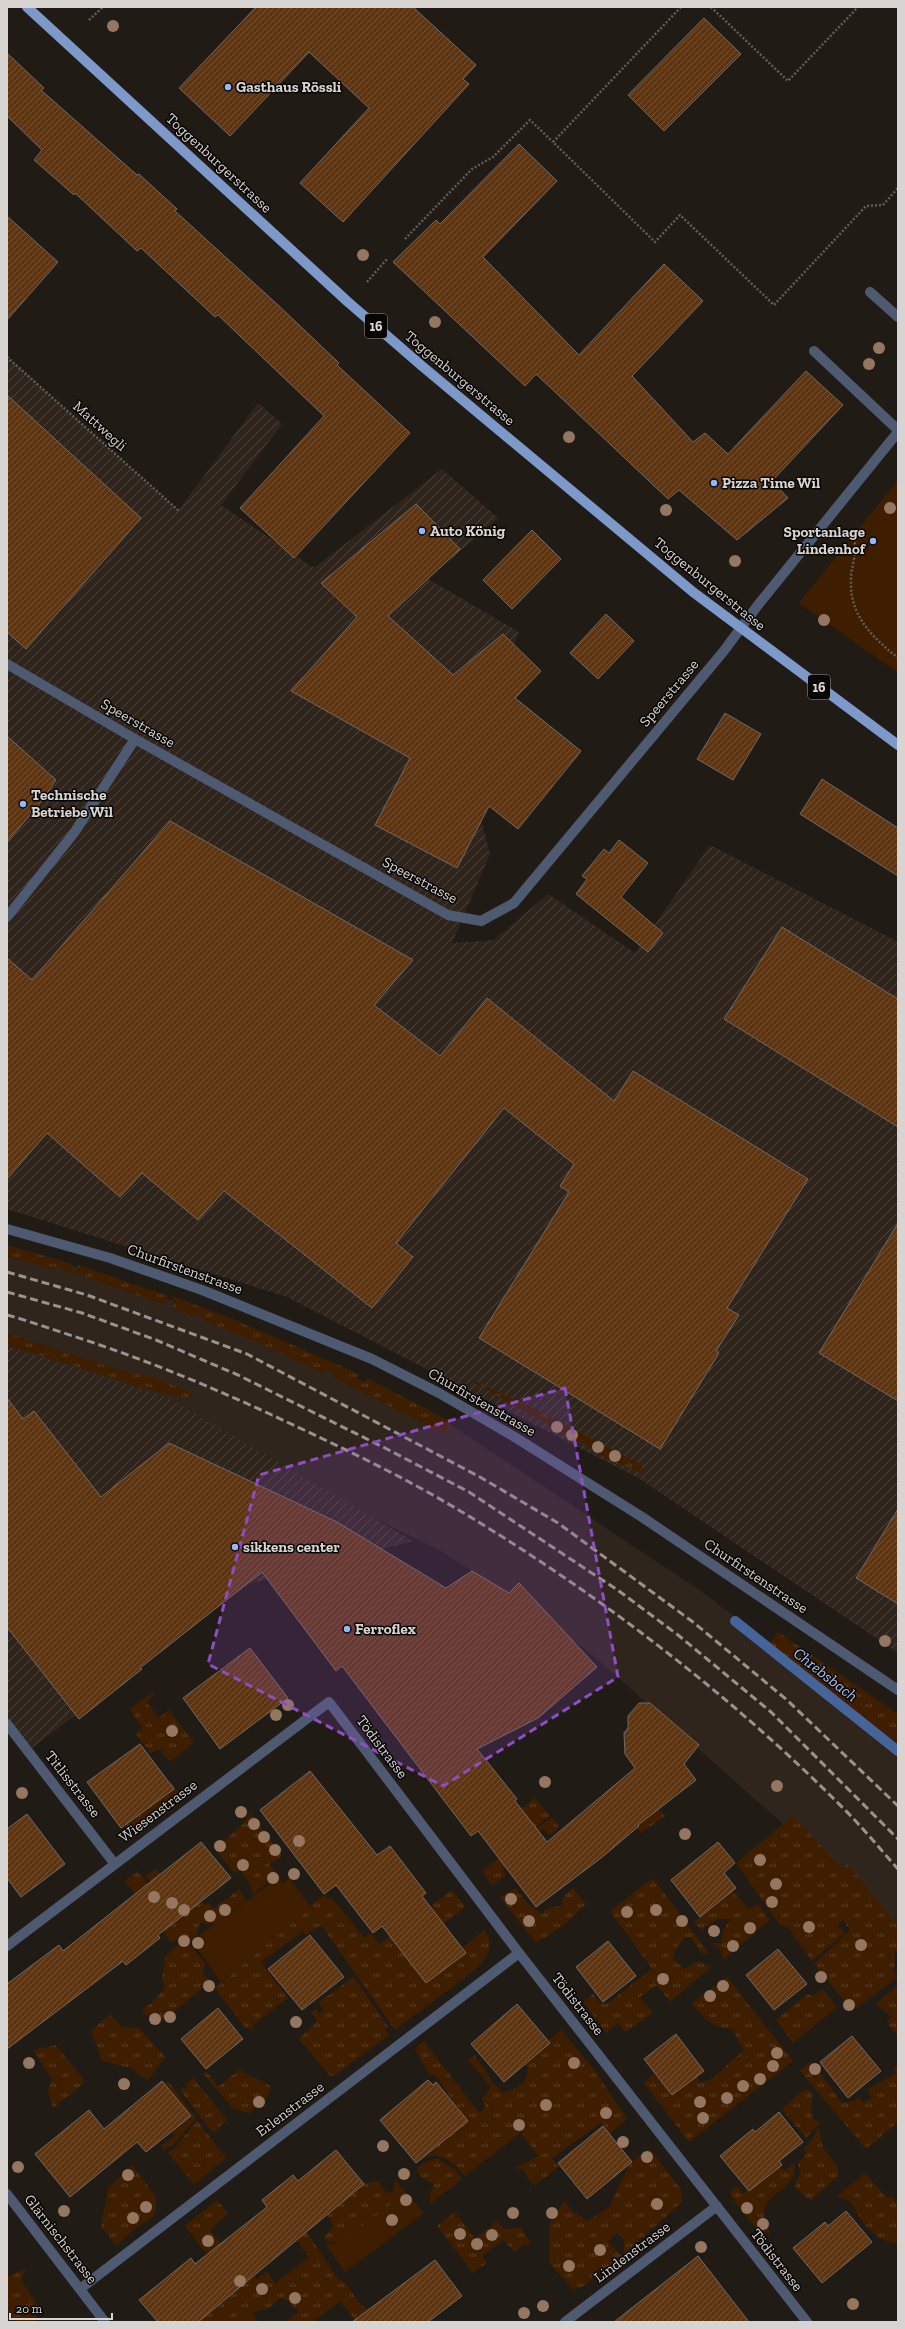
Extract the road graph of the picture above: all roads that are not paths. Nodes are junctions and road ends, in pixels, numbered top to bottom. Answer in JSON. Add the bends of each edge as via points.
{"nodes":[{"id":1,"x":27,"y":7,"type":"edge"},
{"id":2,"x":870,"y":292,"type":"dead end"},
{"id":3,"x":898,"y":317,"type":"edge"},
{"id":4,"x":814,"y":352,"type":"dead end"},
{"id":5,"x":898,"y":431,"type":"edge"},
{"id":6,"x":740,"y":629,"type":"junction"},
{"id":7,"x":7,"y":664,"type":"edge"},
{"id":8,"x":135,"y":739,"type":"junction"},
{"id":9,"x":898,"y":745,"type":"edge"},
{"id":10,"x":7,"y":917,"type":"edge"},
{"id":11,"x":7,"y":1229,"type":"edge"},
{"id":12,"x":898,"y":1690,"type":"edge"},
{"id":13,"x":329,"y":1702,"type":"joint"},
{"id":14,"x":7,"y":1724,"type":"edge"},
{"id":15,"x":114,"y":1863,"type":"junction"},
{"id":16,"x":7,"y":1946,"type":"edge"},
{"id":17,"x":519,"y":1953,"type":"junction"},
{"id":18,"x":7,"y":2194,"type":"edge"},
{"id":19,"x":717,"y":2206,"type":"junction"},
{"id":20,"x":80,"y":2289,"type":"junction"},
{"id":21,"x":105,"y":2322,"type":"edge"},
{"id":22,"x":565,"y":2322,"type":"edge"},
{"id":23,"x":807,"y":2322,"type":"edge"}],
"edges":[{"from":1,"to":6,"type":"main road","name":"Toggenburgerstrasse","number":"16","via":[[399,346]]},
{"from":2,"to":3,"type":"street"},
{"from":4,"to":5,"type":"street"},
{"from":5,"to":6,"type":"street","name":"Speerstrasse"},
{"from":6,"to":8,"type":"street","name":"Speerstrasse","via":[[514,903],[481,921],[448,914]]},
{"from":6,"to":9,"type":"main road","name":"Toggenburgerstrasse","number":"16"},
{"from":7,"to":8,"type":"street","name":"Speerstrasse"},
{"from":8,"to":10,"type":"street","via":[[74,833]]},
{"from":11,"to":12,"type":"street","name":"Churfirstenstrasse","via":[[110,1258],[202,1290],[372,1359],[438,1393],[513,1436],[642,1517]]},
{"from":13,"to":15,"type":"street","name":"Wiesenstrasse"},
{"from":13,"to":17,"type":"street","name":"Tödistrasse"},
{"from":14,"to":15,"type":"street","name":"Titlisstrasse"},
{"from":15,"to":16,"type":"street","name":"Wiesenstrasse"},
{"from":17,"to":19,"type":"street","name":"Tödistrasse"},
{"from":17,"to":20,"type":"street","name":"Erlenstrasse"},
{"from":18,"to":20,"type":"street","name":"Glärnischstrasse"},
{"from":19,"to":22,"type":"street","name":"Lindenstrasse"},
{"from":19,"to":23,"type":"street","name":"Tödistrasse"},
{"from":20,"to":21,"type":"street","name":"Glärnischstrasse"}]}
